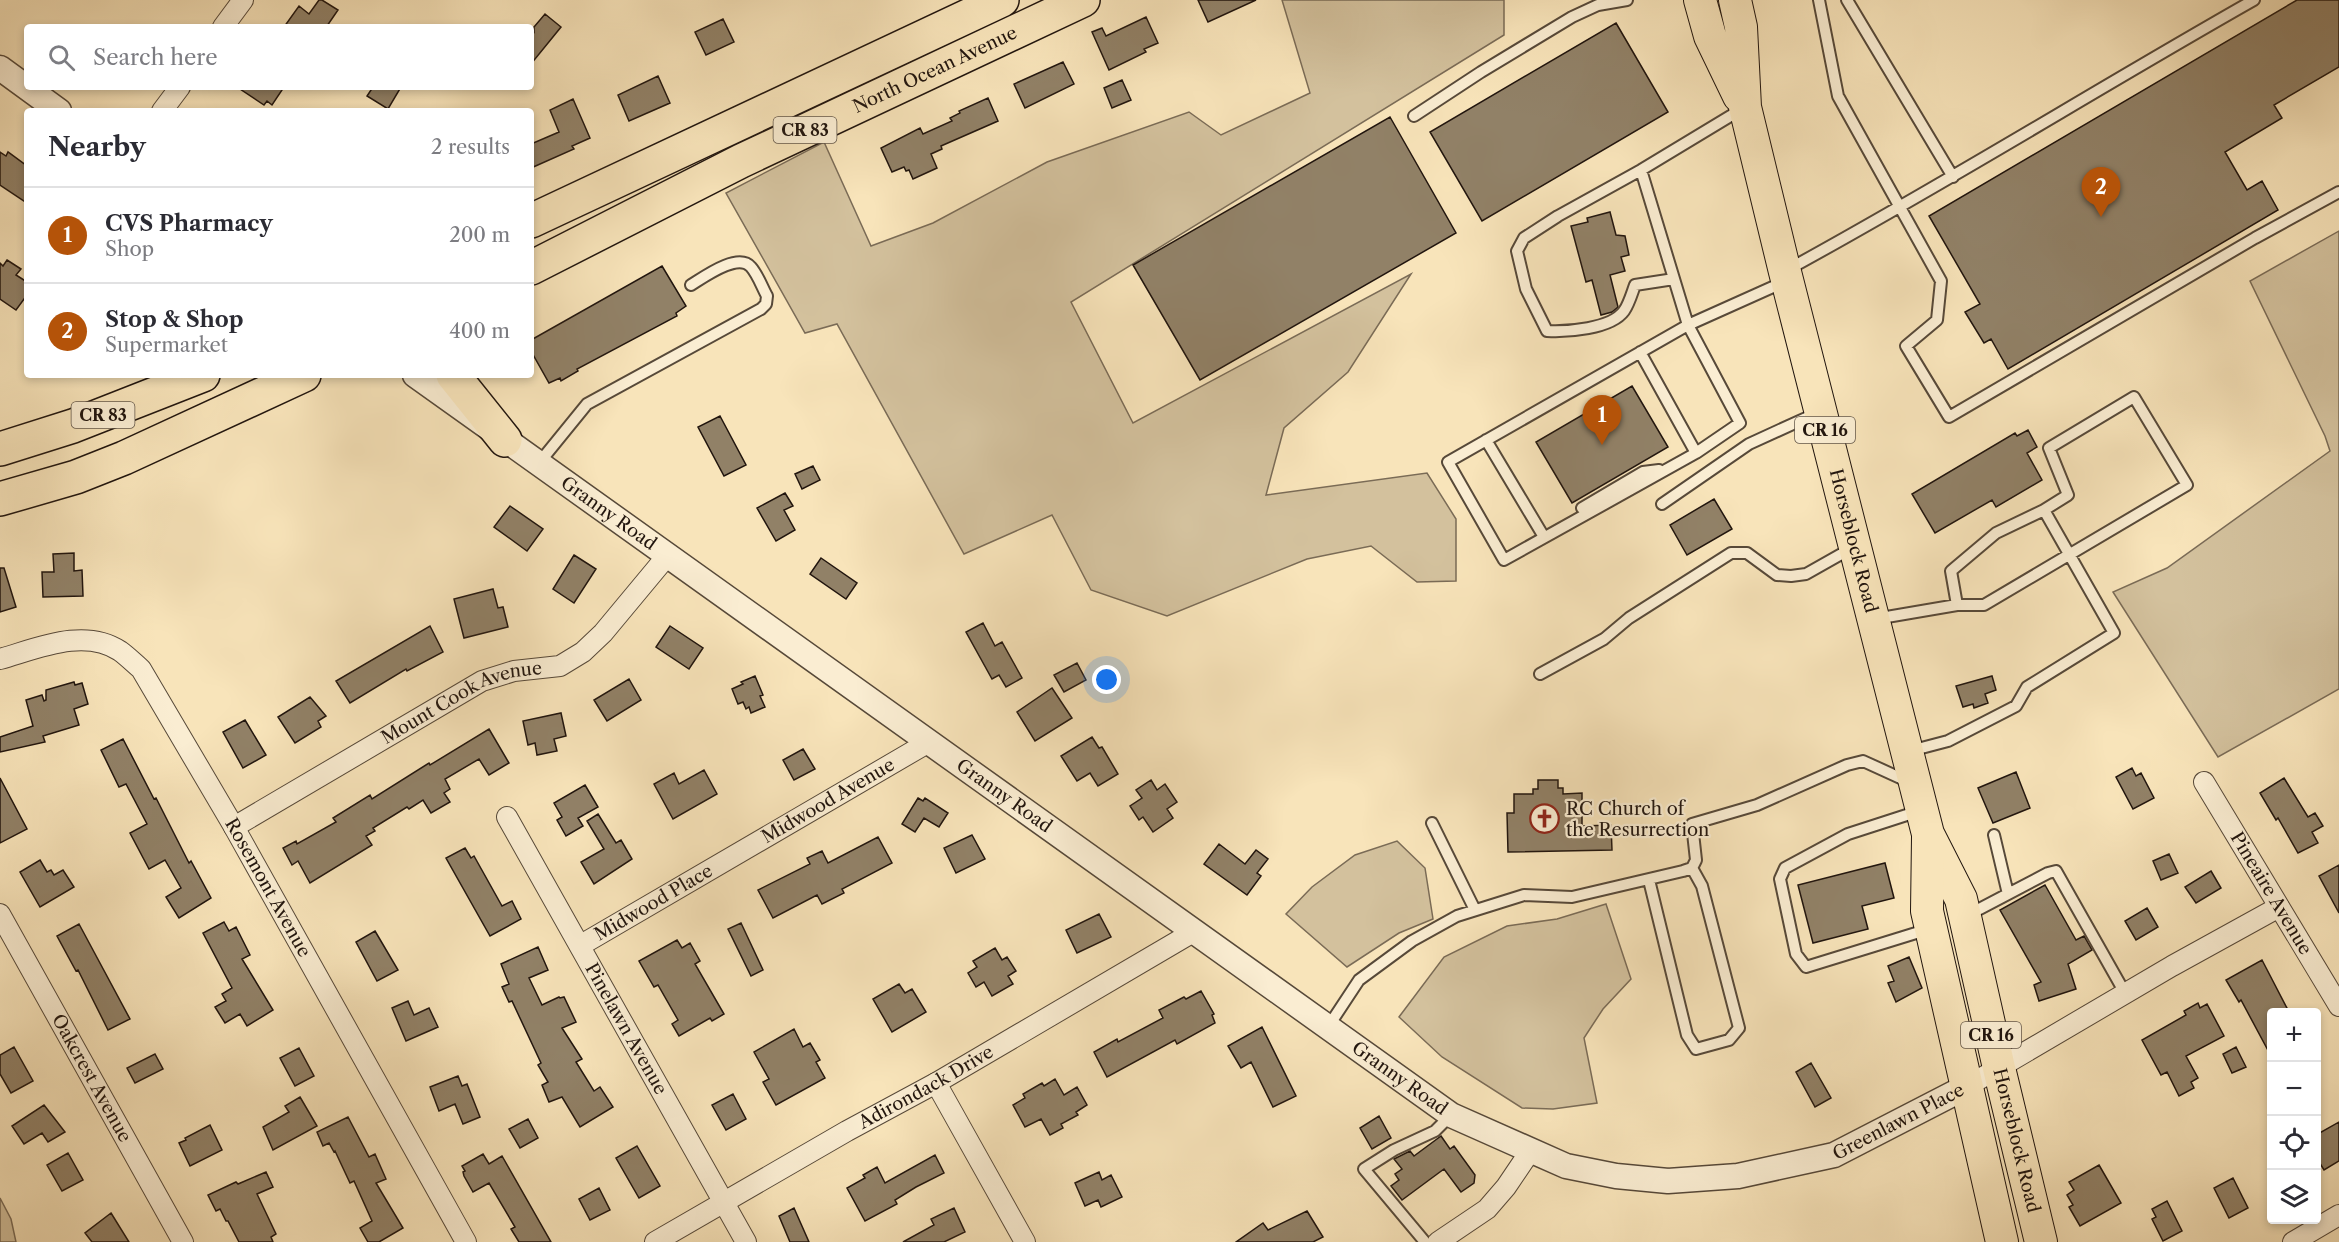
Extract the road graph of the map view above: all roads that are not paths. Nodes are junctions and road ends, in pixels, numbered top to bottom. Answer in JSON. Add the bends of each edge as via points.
{"nodes":[{"id":1,"x":243,"y":0,"type":"edge"},
{"id":2,"x":1002,"y":0,"type":"edge"},
{"id":3,"x":1083,"y":0,"type":"edge"},
{"id":4,"x":1627,"y":0,"type":"edge"},
{"id":5,"x":1700,"y":0,"type":"edge"},
{"id":6,"x":1735,"y":0,"type":"edge"},
{"id":7,"x":1819,"y":0,"type":"edge"},
{"id":8,"x":1847,"y":0,"type":"edge"},
{"id":9,"x":2254,"y":0,"type":"edge"},
{"id":10,"x":225,"y":24,"type":"edge"},
{"id":11,"x":0,"y":68,"type":"edge"},
{"id":12,"x":24,"y":86,"type":"edge"},
{"id":13,"x":30,"y":90,"type":"edge"},
{"id":14,"x":178,"y":90,"type":"edge"},
{"id":15,"x":1745,"y":107,"type":"junction"},
{"id":16,"x":54,"y":108,"type":"edge"},
{"id":17,"x":164,"y":108,"type":"edge"},
{"id":18,"x":1414,"y":116,"type":"dead end"},
{"id":19,"x":1641,"y":170,"type":"junction"},
{"id":20,"x":1953,"y":177,"type":"junction"},
{"id":21,"x":2339,"y":192,"type":"edge"},
{"id":22,"x":1901,"y":208,"type":"junction"},
{"id":23,"x":534,"y":221,"type":"edge"},
{"id":24,"x":534,"y":266,"type":"edge"},
{"id":25,"x":1786,"y":276,"type":"junction"},
{"id":26,"x":1674,"y":279,"type":"junction"},
{"id":27,"x":691,"y":285,"type":"dead end"},
{"id":28,"x":1688,"y":325,"type":"junction"},
{"id":29,"x":1640,"y":352,"type":"junction"},
{"id":30,"x":195,"y":378,"type":"edge"},
{"id":31,"x":297,"y":378,"type":"edge"},
{"id":32,"x":418,"y":378,"type":"edge"},
{"id":33,"x":455,"y":378,"type":"edge"},
{"id":34,"x":1820,"y":412,"type":"junction"},
{"id":35,"x":505,"y":440,"type":"junction"},
{"id":36,"x":1486,"y":440,"type":"junction"},
{"id":37,"x":0,"y":449,"type":"edge"},
{"id":38,"x":1696,"y":453,"type":"junction"},
{"id":39,"x":539,"y":464,"type":"junction"},
{"id":40,"x":0,"y":499,"type":"edge"},
{"id":41,"x":1662,"y":504,"type":"dead end"},
{"id":42,"x":2043,"y":510,"type":"junction"},
{"id":43,"x":1548,"y":535,"type":"junction"},
{"id":44,"x":1855,"y":546,"type":"junction"},
{"id":45,"x":2069,"y":554,"type":"junction"},
{"id":46,"x":667,"y":556,"type":"junction"},
{"id":47,"x":1957,"y":605,"type":"junction"},
{"id":48,"x":1873,"y":619,"type":"junction"},
{"id":49,"x":0,"y":659,"type":"edge"},
{"id":50,"x":1540,"y":674,"type":"dead end"},
{"id":51,"x":929,"y":742,"type":"junction"},
{"id":52,"x":1907,"y":752,"type":"junction"},
{"id":53,"x":2204,"y":782,"type":"dead end"},
{"id":54,"x":1922,"y":810,"type":"junction"},
{"id":55,"x":507,"y":817,"type":"dead end"},
{"id":56,"x":1432,"y":823,"type":"dead end"},
{"id":57,"x":234,"y":827,"type":"junction"},
{"id":58,"x":1994,"y":835,"type":"dead end"},
{"id":59,"x":728,"y":860,"type":"joint"},
{"id":60,"x":1692,"y":868,"type":"junction"},
{"id":61,"x":1649,"y":880,"type":"junction"},
{"id":62,"x":2008,"y":894,"type":"junction"},
{"id":63,"x":2279,"y":907,"type":"junction"},
{"id":64,"x":1475,"y":910,"type":"junction"},
{"id":65,"x":0,"y":914,"type":"edge"},
{"id":66,"x":1965,"y":916,"type":"junction"},
{"id":67,"x":1931,"y":929,"type":"junction"},
{"id":68,"x":1195,"y":931,"type":"junction"},
{"id":69,"x":581,"y":945,"type":"junction"},
{"id":70,"x":2125,"y":993,"type":"junction"},
{"id":71,"x":2339,"y":1006,"type":"edge"},
{"id":72,"x":1328,"y":1027,"type":"junction"},
{"id":73,"x":1999,"y":1068,"type":"junction"},
{"id":74,"x":936,"y":1083,"type":"junction"},
{"id":75,"x":1966,"y":1087,"type":"junction"},
{"id":76,"x":1451,"y":1115,"type":"junction"},
{"id":77,"x":1531,"y":1150,"type":"junction"},
{"id":78,"x":1616,"y":1176,"type":"joint"},
{"id":79,"x":724,"y":1203,"type":"junction"},
{"id":80,"x":2339,"y":1215,"type":"edge"},
{"id":81,"x":183,"y":1242,"type":"edge"},
{"id":82,"x":466,"y":1242,"type":"edge"},
{"id":83,"x":655,"y":1242,"type":"edge"},
{"id":84,"x":746,"y":1242,"type":"edge"},
{"id":85,"x":1025,"y":1242,"type":"edge"},
{"id":86,"x":1425,"y":1242,"type":"edge"},
{"id":87,"x":1438,"y":1242,"type":"edge"},
{"id":88,"x":2002,"y":1242,"type":"edge"},
{"id":89,"x":2041,"y":1242,"type":"edge"},
{"id":90,"x":2293,"y":1242,"type":"edge"}],
"edges":[{"from":1,"to":10,"type":"street"},
{"from":2,"to":23,"type":"highway","name":"North Ocean Avenue","number":"CR 83"},
{"from":3,"to":24,"type":"highway","name":"North Ocean Avenue","number":"CR 83","via":[[730,166]]},
{"from":4,"to":18,"type":"lane","via":[[1598,5],[1572,17]]},
{"from":5,"to":15,"type":"main road","name":"Horseblock Road","number":"CR 16","via":[[1710,36]]},
{"from":6,"to":15,"type":"main road","name":"Horseblock Road","number":"CR 16","via":[[1741,27]]},
{"from":7,"to":22,"type":"lane","via":[[1838,96]]},
{"from":8,"to":20,"type":"lane"},
{"from":9,"to":20,"type":"lane"},
{"from":11,"to":12,"type":"street"},
{"from":13,"to":16,"type":"street"},
{"from":14,"to":17,"type":"street"},
{"from":15,"to":19,"type":"lane"},
{"from":15,"to":25,"type":"main road","name":"Horseblock Road","number":"CR 16"},
{"from":19,"to":26,"type":"lane"},
{"from":19,"to":26,"type":"lane","via":[[1524,238],[1517,251],[1526,289],[1547,331],[1564,332],[1614,319],[1624,312],[1635,285]]},
{"from":20,"to":22,"type":"lane"},
{"from":21,"to":22,"type":"lane","via":[[1949,417],[1906,346],[1936,320],[1941,280]]},
{"from":22,"to":25,"type":"lane"},
{"from":25,"to":28,"type":"lane"},
{"from":25,"to":34,"type":"main road","name":"Horseblock Road","number":"CR 16"},
{"from":26,"to":28,"type":"lane"},
{"from":27,"to":39,"type":"lane","via":[[737,261],[745,263],[767,296],[766,304],[587,404]]},
{"from":28,"to":29,"type":"lane"},
{"from":28,"to":38,"type":"lane","via":[[1740,423]]},
{"from":29,"to":36,"type":"lane"},
{"from":29,"to":38,"type":"lane"},
{"from":30,"to":37,"type":"highway","number":"CR 83","via":[[73,426]]},
{"from":31,"to":40,"type":"highway","number":"CR 83","via":[[124,458]]},
{"from":32,"to":35,"type":"street","name":"Granny Road"},
{"from":33,"to":35,"type":"highway"},
{"from":34,"to":41,"type":"lane","via":[[1749,444]]},
{"from":34,"to":44,"type":"main road","name":"Horseblock Road","number":"CR 16"},
{"from":35,"to":39,"type":"street","name":"Granny Road"},
{"from":36,"to":43,"type":"lane"},
{"from":36,"to":43,"type":"lane","via":[[1448,462],[1504,560]]},
{"from":38,"to":43,"type":"lane"},
{"from":39,"to":46,"type":"street","name":"Granny Road"},
{"from":42,"to":45,"type":"lane"},
{"from":42,"to":45,"type":"lane","via":[[2068,495],[2049,448],[2134,397],[2187,484]]},
{"from":42,"to":47,"type":"lane","via":[[1996,533],[1951,571]]},
{"from":44,"to":48,"type":"main road","name":"Horseblock Road","number":"CR 16"},
{"from":44,"to":50,"type":"lane","via":[[1806,574],[1791,576],[1777,575],[1747,553],[1731,553],[1629,618],[1604,639]]},
{"from":45,"to":47,"type":"lane","via":[[1984,605]]},
{"from":45,"to":52,"type":"lane","via":[[2115,633],[2027,687],[2016,706],[1948,741]]},
{"from":46,"to":51,"type":"street","name":"Granny Road"},
{"from":46,"to":57,"type":"street","name":"Mount Cook Avenue","via":[[584,652],[560,666],[514,671],[483,681]]},
{"from":47,"to":48,"type":"lane"},
{"from":48,"to":52,"type":"main road","name":"Horseblock Road","number":"CR 16"},
{"from":49,"to":57,"type":"street","name":"Rosemont Avenue","via":[[75,640],[97,642],[118,650],[141,669]]},
{"from":51,"to":59,"type":"street","name":"Midwood Avenue"},
{"from":51,"to":68,"type":"street","name":"Granny Road"},
{"from":52,"to":54,"type":"main road","name":"Horseblock Road","number":"CR 16"},
{"from":53,"to":63,"type":"street","name":"Pineaire Avenue"},
{"from":54,"to":60,"type":"lane","via":[[1863,762],[1847,765],[1757,805],[1692,824],[1696,860]]},
{"from":54,"to":66,"type":"main road","name":"Horseblock Road","number":"CR 16"},
{"from":54,"to":67,"type":"main road","name":"Horseblock Road","number":"CR 16"},
{"from":54,"to":67,"type":"lane","via":[[1848,834],[1785,868],[1780,879],[1796,954],[1806,967]]},
{"from":55,"to":69,"type":"street","name":"Pinelawn Avenue"},
{"from":56,"to":64,"type":"lane"},
{"from":57,"to":82,"type":"street","name":"Rosemont Avenue"},
{"from":58,"to":62,"type":"lane"},
{"from":59,"to":69,"type":"street","name":"Midwood Place"},
{"from":60,"to":61,"type":"lane"},
{"from":60,"to":61,"type":"lane","via":[[1702,886],[1739,1028],[1729,1040],[1696,1049],[1687,1035]]},
{"from":61,"to":64,"type":"lane","via":[[1572,897],[1524,895]]},
{"from":62,"to":66,"type":"lane"},
{"from":62,"to":70,"type":"lane","via":[[2056,871]]},
{"from":63,"to":70,"type":"street","name":"Greenlawn Place"},
{"from":63,"to":71,"type":"street","name":"Pineaire Avenue"},
{"from":64,"to":72,"type":"lane","via":[[1412,941],[1359,980]]},
{"from":65,"to":81,"type":"street","name":"Oakcrest Avenue"},
{"from":66,"to":73,"type":"main road","name":"Horseblock Road","number":"CR 16"},
{"from":67,"to":75,"type":"main road","name":"Horseblock Road","number":"CR 16"},
{"from":68,"to":72,"type":"street","name":"Granny Road"},
{"from":68,"to":74,"type":"street","name":"Adirondack Drive"},
{"from":69,"to":79,"type":"street","name":"Pinelawn Avenue"},
{"from":70,"to":73,"type":"street","name":"Greenlawn Place"},
{"from":72,"to":76,"type":"street","name":"Granny Road"},
{"from":73,"to":75,"type":"street","name":"Greenlawn Place"},
{"from":73,"to":89,"type":"main road","name":"Horseblock Road","number":"CR 16"},
{"from":74,"to":79,"type":"street","name":"Adirondack Drive"},
{"from":74,"to":85,"type":"street"},
{"from":75,"to":78,"type":"street","name":"Greenlawn Place","via":[[1834,1155],[1738,1176],[1668,1182]]},
{"from":75,"to":88,"type":"main road","name":"Horseblock Road","number":"CR 16"},
{"from":76,"to":77,"type":"street","name":"Granny Road"},
{"from":76,"to":86,"type":"lane","via":[[1435,1131],[1364,1169]]},
{"from":77,"to":78,"type":"street","name":"Granny Road","via":[[1566,1166]]},
{"from":77,"to":87,"type":"street","via":[[1487,1209]]},
{"from":79,"to":83,"type":"street","name":"Adirondack Drive"},
{"from":79,"to":84,"type":"street","name":"Pinelawn Avenue"},
{"from":80,"to":90,"type":"street"}]}
